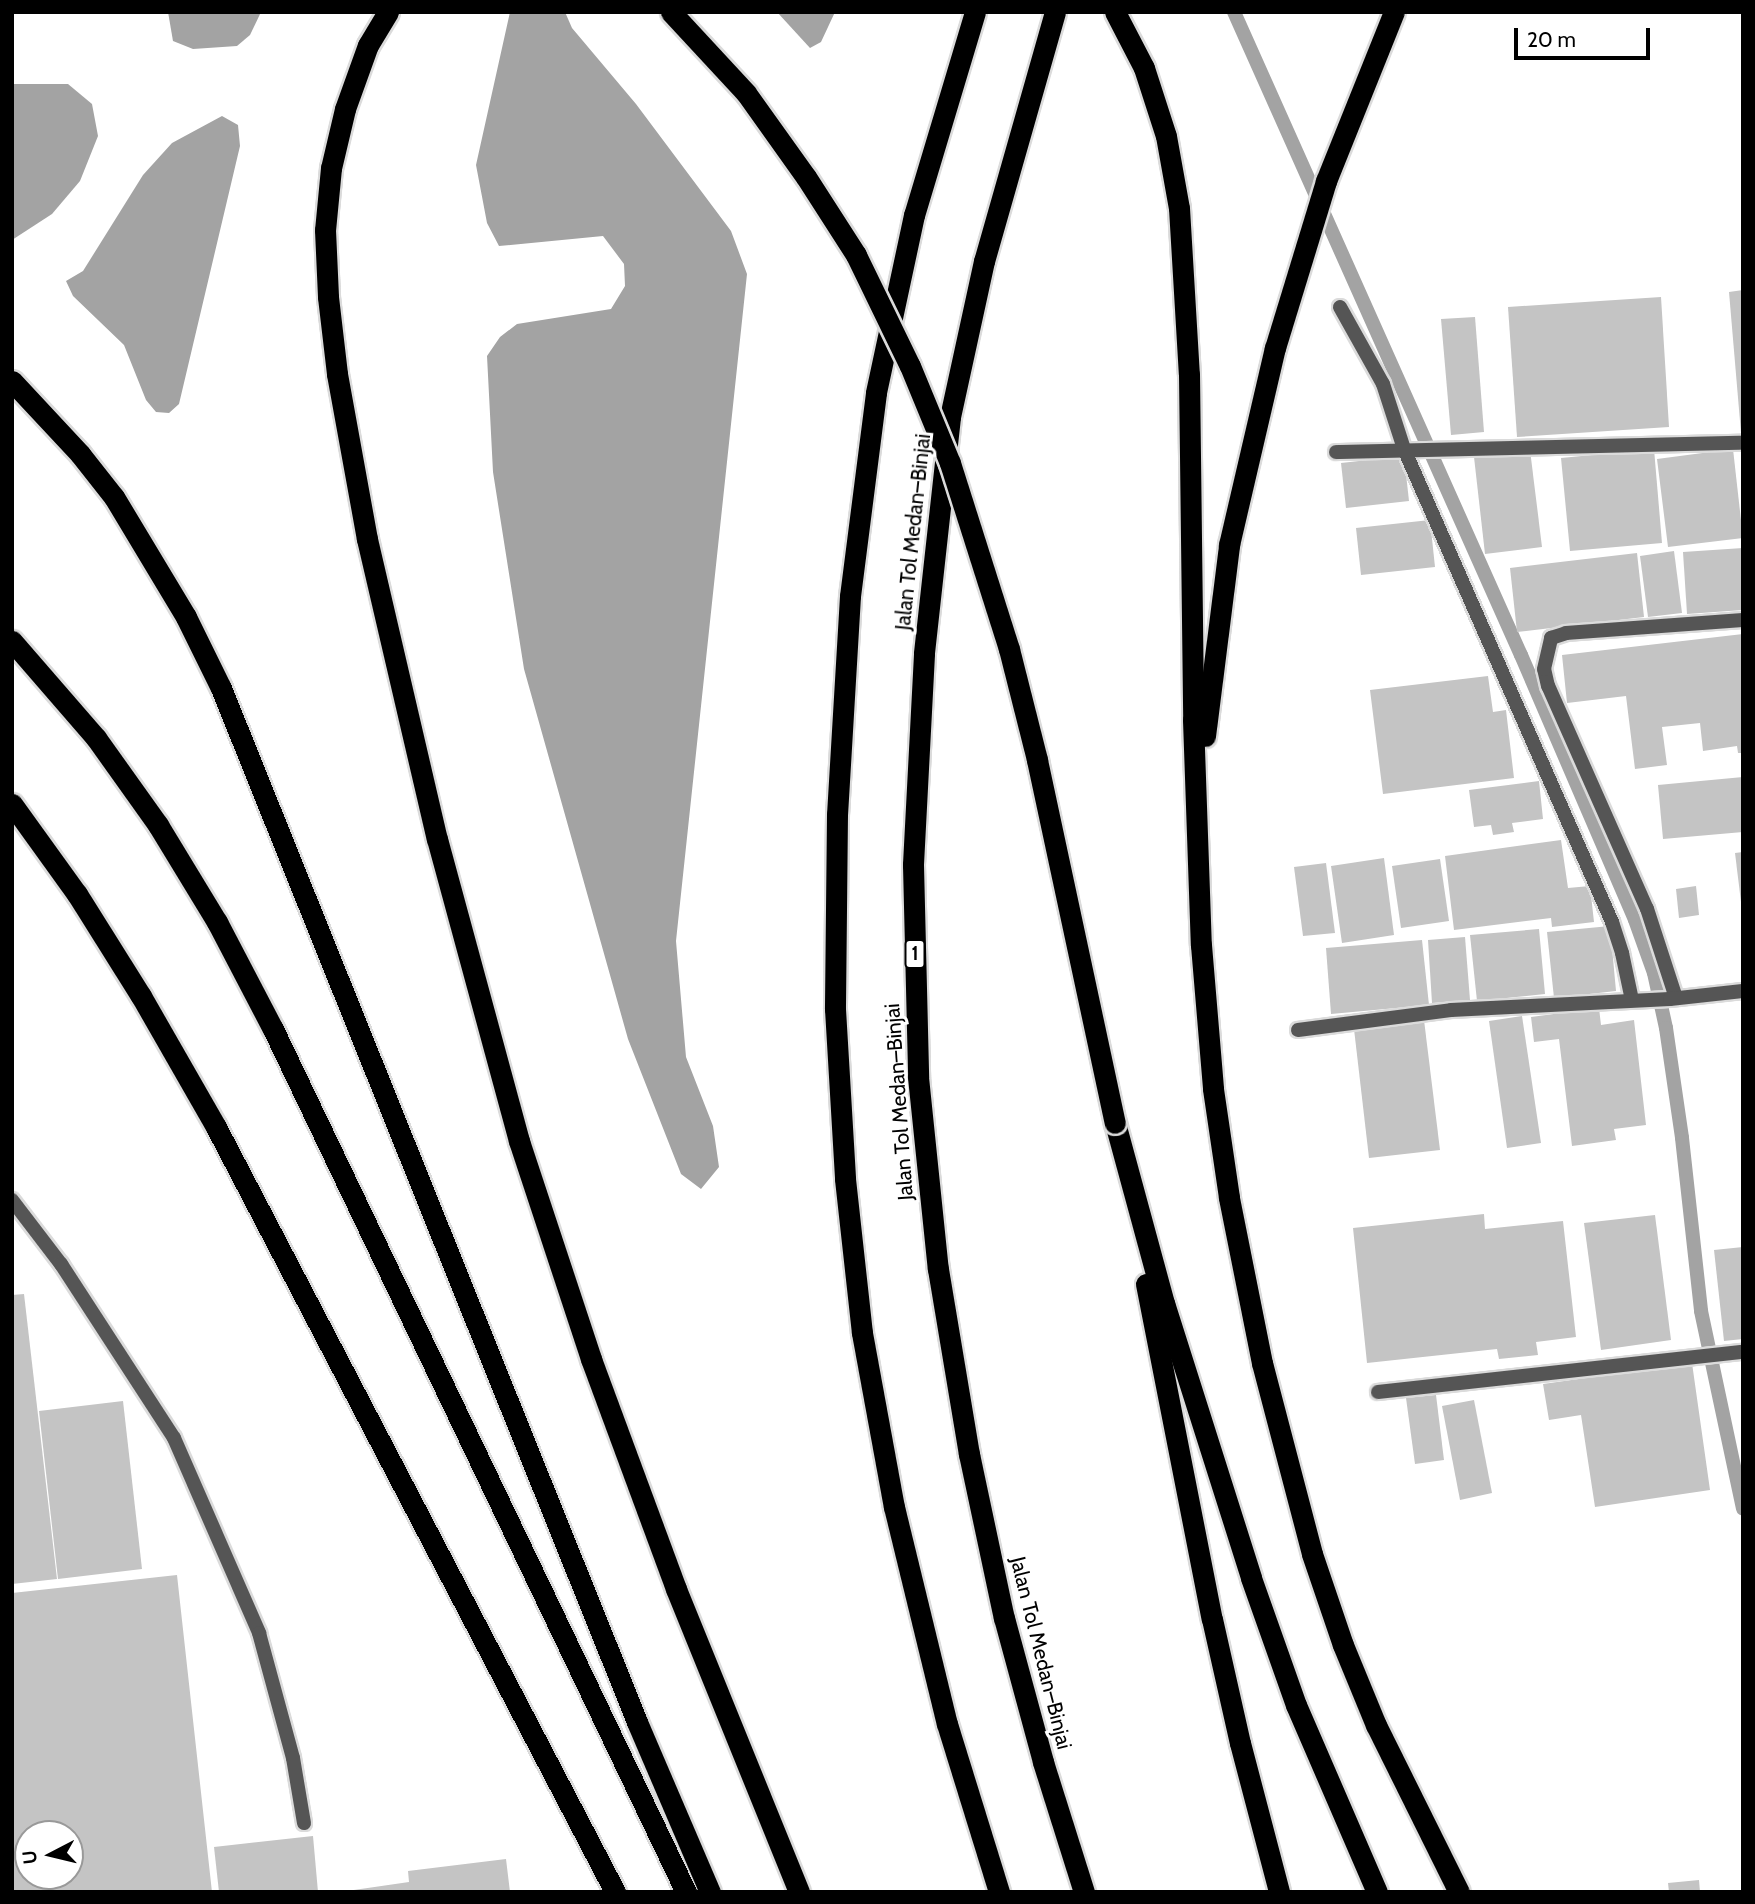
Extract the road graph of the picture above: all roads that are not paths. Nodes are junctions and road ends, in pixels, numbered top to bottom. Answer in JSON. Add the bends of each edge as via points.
{"nodes":[{"id":1,"x":388,"y":12,"type":"edge"},
{"id":2,"x":671,"y":12,"type":"edge"},
{"id":3,"x":975,"y":12,"type":"edge"},
{"id":4,"x":1055,"y":12,"type":"edge"},
{"id":5,"x":1115,"y":12,"type":"edge"},
{"id":6,"x":1394,"y":12,"type":"edge"},
{"id":7,"x":1340,"y":307,"type":"dead end"},
{"id":8,"x":12,"y":381,"type":"edge"},
{"id":9,"x":1743,"y":443,"type":"edge"},
{"id":10,"x":1408,"y":450,"type":"junction"},
{"id":11,"x":1336,"y":453,"type":"dead end"},
{"id":12,"x":1743,"y":620,"type":"edge"},
{"id":13,"x":12,"y":641,"type":"edge"},
{"id":14,"x":12,"y":804,"type":"edge"},
{"id":15,"x":1201,"y":945,"type":"junction"},
{"id":16,"x":1743,"y":991,"type":"edge"},
{"id":17,"x":1673,"y":999,"type":"junction"},
{"id":18,"x":1634,"y":1000,"type":"junction"},
{"id":19,"x":1298,"y":1030,"type":"dead end"},
{"id":20,"x":1115,"y":1123,"type":"junction"},
{"id":21,"x":12,"y":1200,"type":"edge"},
{"id":22,"x":1736,"y":1352,"type":"edge"},
{"id":23,"x":1378,"y":1392,"type":"dead end"},
{"id":24,"x":304,"y":1824,"type":"dead end"},
{"id":25,"x":615,"y":1892,"type":"edge"},
{"id":26,"x":687,"y":1892,"type":"edge"},
{"id":27,"x":710,"y":1892,"type":"edge"},
{"id":28,"x":799,"y":1892,"type":"edge"},
{"id":29,"x":999,"y":1892,"type":"edge"},
{"id":30,"x":1084,"y":1892,"type":"edge"},
{"id":31,"x":1279,"y":1892,"type":"edge"},
{"id":32,"x":1377,"y":1892,"type":"edge"},
{"id":33,"x":1459,"y":1892,"type":"edge"}],
"edges":[{"from":1,"to":28,"type":"highway","via":[[369,45],[345,109],[331,168],[325,230],[337,374],[367,539],[434,826],[519,1141],[591,1359],[676,1589]]},
{"from":2,"to":20,"type":"highway","bridge":true,"via":[[746,93],[856,255],[950,463],[1009,649],[1034,748]]},
{"from":3,"to":29,"type":"highway","via":[[914,215],[876,393],[850,596],[837,814],[835,1009],[845,1179],[862,1333],[889,1480],[947,1724]]},
{"from":4,"to":30,"type":"highway","name":"Jalan Tol Medan–Binjai","number":"1","via":[[984,261],[950,417],[924,654],[913,878],[918,1077],[938,1269],[964,1428],[1004,1618]]},
{"from":5,"to":15,"type":"highway","via":[[1144,68],[1166,136],[1179,208],[1189,360]]},
{"from":6,"to":15,"type":"highway","via":[[1326,181],[1275,348],[1238,499],[1205,736]]},
{"from":7,"to":10,"type":"street","via":[[1383,384]]},
{"from":8,"to":27,"type":"highway","via":[[114,498],[151,555],[221,688],[637,1723]]},
{"from":9,"to":10,"type":"street"},
{"from":10,"to":11,"type":"street"},
{"from":10,"to":18,"type":"street","via":[[1612,922]]},
{"from":12,"to":17,"type":"street","via":[[1566,633],[1551,638],[1544,669],[1647,909]]},
{"from":13,"to":26,"type":"highway","via":[[96,738],[158,825],[217,922],[274,1029]]},
{"from":14,"to":25,"type":"highway","via":[[77,894],[216,1126]]},
{"from":15,"to":33,"type":"highway","via":[[1213,1089],[1229,1198],[1262,1363],[1312,1553],[1376,1725]]},
{"from":16,"to":17,"type":"street"},
{"from":17,"to":18,"type":"street"},
{"from":18,"to":19,"type":"street","via":[[1451,1010]]},
{"from":20,"to":31,"type":"highway","via":[[1212,1619]]},
{"from":20,"to":32,"type":"highway","via":[[1164,1303],[1251,1578],[1296,1705]]},
{"from":21,"to":24,"type":"street","via":[[61,1264],[174,1438],[259,1633],[293,1758]]},
{"from":22,"to":23,"type":"street"}]}
